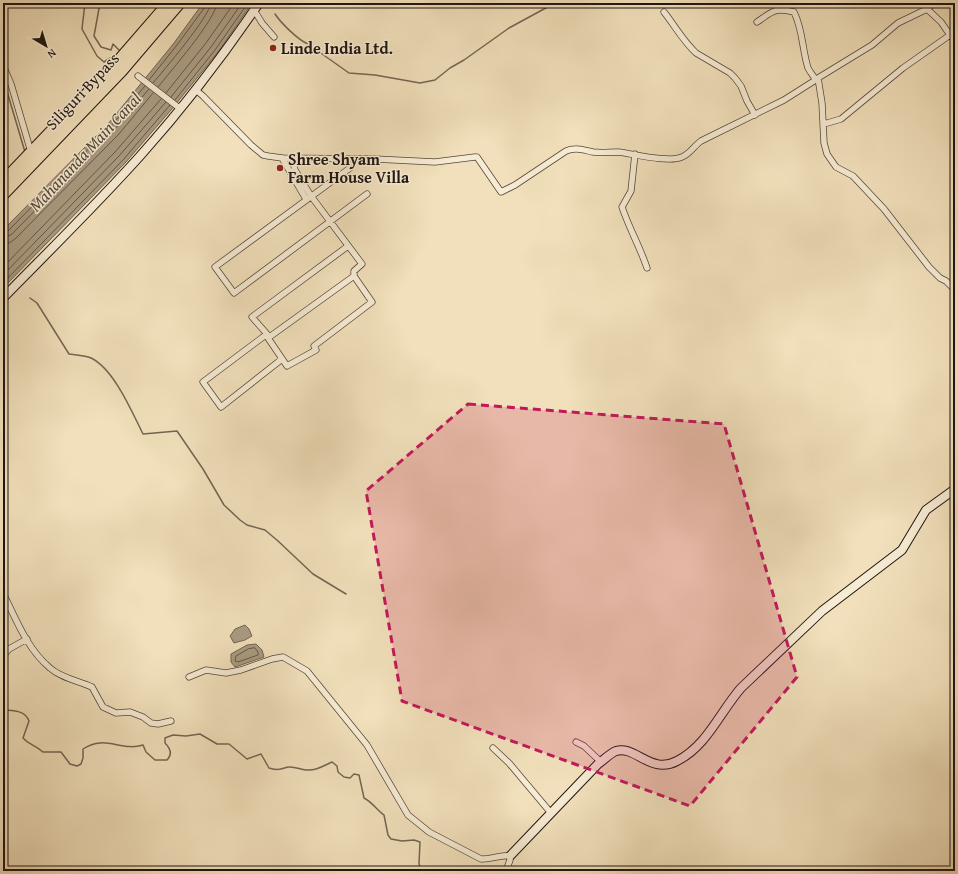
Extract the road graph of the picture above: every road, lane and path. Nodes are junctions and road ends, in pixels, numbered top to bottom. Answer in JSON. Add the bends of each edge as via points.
{"nodes":[{"id":1,"x":180,"y":3,"type":"edge"},
{"id":2,"x":259,"y":3,"type":"edge"},
{"id":3,"x":934,"y":3,"type":"edge"},
{"id":4,"x":169,"y":7,"type":"edge"},
{"id":5,"x":927,"y":9,"type":"junction"},
{"id":6,"x":254,"y":10,"type":"junction"},
{"id":7,"x":664,"y":12,"type":"dead end"},
{"id":8,"x":757,"y":22,"type":"dead end"},
{"id":9,"x":950,"y":35,"type":"junction"},
{"id":10,"x":274,"y":37,"type":"dead end"},
{"id":11,"x":955,"y":40,"type":"edge"},
{"id":12,"x":3,"y":65,"type":"edge"},
{"id":13,"x":119,"y":67,"type":"junction"},
{"id":14,"x":140,"y":77,"type":"dead end"},
{"id":15,"x":816,"y":78,"type":"junction"},
{"id":16,"x":196,"y":90,"type":"junction"},
{"id":17,"x":180,"y":106,"type":"junction"},
{"id":18,"x":755,"y":115,"type":"junction"},
{"id":19,"x":824,"y":124,"type":"junction"},
{"id":20,"x":30,"y":151,"type":"junction"},
{"id":21,"x":635,"y":154,"type":"junction"},
{"id":22,"x":282,"y":158,"type":"junction"},
{"id":23,"x":292,"y":158,"type":"junction"},
{"id":24,"x":38,"y":159,"type":"junction"},
{"id":25,"x":350,"y":168,"type":"dead end"},
{"id":26,"x":3,"y":180,"type":"edge"},
{"id":27,"x":367,"y":194,"type":"dead end"},
{"id":28,"x":3,"y":195,"type":"edge"},
{"id":29,"x":309,"y":198,"type":"junction"},
{"id":30,"x":330,"y":221,"type":"junction"},
{"id":31,"x":348,"y":246,"type":"junction"},
{"id":32,"x":647,"y":268,"type":"dead end"},
{"id":33,"x":354,"y":276,"type":"junction"},
{"id":34,"x":955,"y":288,"type":"edge"},
{"id":35,"x":3,"y":298,"type":"edge"},
{"id":36,"x":267,"y":336,"type":"junction"},
{"id":37,"x":282,"y":359,"type":"junction"},
{"id":38,"x":955,"y":489,"type":"edge"},
{"id":39,"x":3,"y":593,"type":"edge"},
{"id":40,"x":27,"y":639,"type":"junction"},
{"id":41,"x":3,"y":656,"type":"edge"},
{"id":42,"x":189,"y":677,"type":"dead end"},
{"id":43,"x":171,"y":721,"type":"dead end"},
{"id":44,"x":576,"y":742,"type":"dead end"},
{"id":45,"x":493,"y":748,"type":"dead end"},
{"id":46,"x":601,"y":762,"type":"junction"},
{"id":47,"x":551,"y":813,"type":"junction"},
{"id":48,"x":510,"y":856,"type":"junction"},
{"id":49,"x":506,"y":871,"type":"edge"}],
"edges":[{"from":1,"to":4,"type":"highway","name":"Siliguri Bypass"},
{"from":2,"to":6,"type":"street"},
{"from":3,"to":5,"type":"street"},
{"from":4,"to":13,"type":"highway","name":"Siliguri Bypass"},
{"from":5,"to":9,"type":"street"},
{"from":5,"to":15,"type":"street","via":[[898,23],[872,45]]},
{"from":6,"to":10,"type":"street"},
{"from":6,"to":16,"type":"street"},
{"from":7,"to":18,"type":"street","via":[[696,53],[735,78]]},
{"from":8,"to":15,"type":"street","via":[[773,11],[794,12],[801,27],[808,67]]},
{"from":9,"to":11,"type":"street"},
{"from":9,"to":19,"type":"street","via":[[903,68],[841,119]]},
{"from":12,"to":20,"type":"street"},
{"from":13,"to":20,"type":"highway"},
{"from":13,"to":24,"type":"highway","name":"Siliguri Bypass"},
{"from":14,"to":17,"type":"street"},
{"from":15,"to":18,"type":"street","via":[[784,100]]},
{"from":15,"to":19,"type":"street","via":[[821,92]]},
{"from":16,"to":17,"type":"street"},
{"from":16,"to":22,"type":"street","via":[[258,151]]},
{"from":17,"to":35,"type":"street","via":[[141,155]]},
{"from":18,"to":21,"type":"street","via":[[701,141],[682,157],[670,159]]},
{"from":19,"to":34,"type":"street","via":[[825,149],[833,164],[853,176],[884,209],[929,267]]},
{"from":20,"to":24,"type":"street"},
{"from":20,"to":26,"type":"highway"},
{"from":21,"to":23,"type":"street","via":[[594,152],[576,148],[550,160],[501,192],[475,157],[435,162]]},
{"from":21,"to":32,"type":"street","via":[[631,191],[622,207]]},
{"from":22,"to":23,"type":"street"},
{"from":22,"to":29,"type":"street"},
{"from":23,"to":29,"type":"street"},
{"from":24,"to":28,"type":"highway","name":"Siliguri Bypass"},
{"from":25,"to":29,"type":"street"},
{"from":27,"to":30,"type":"street"},
{"from":29,"to":30,"type":"street"},
{"from":29,"to":30,"type":"street","via":[[215,267],[234,293]]},
{"from":30,"to":31,"type":"street"},
{"from":31,"to":33,"type":"street","via":[[362,264],[354,271]]},
{"from":31,"to":36,"type":"street","via":[[252,317]]},
{"from":33,"to":36,"type":"street"},
{"from":33,"to":37,"type":"street","via":[[372,302],[314,346],[316,350],[287,366]]},
{"from":36,"to":37,"type":"street"},
{"from":36,"to":37,"type":"street","via":[[203,382],[221,407]]},
{"from":38,"to":46,"type":"street","via":[[926,510],[902,550],[816,616],[741,688],[696,747],[676,762],[667,765],[647,762],[624,751],[616,751]]},
{"from":39,"to":40,"type":"street"},
{"from":40,"to":41,"type":"street","via":[[9,649]]},
{"from":40,"to":43,"type":"street","via":[[31,648],[50,669],[92,687],[103,707],[116,713],[130,712],[151,723]]},
{"from":42,"to":48,"type":"street","via":[[206,670],[226,673],[241,670],[283,657],[307,671],[367,746],[408,815],[429,832],[482,859]]},
{"from":44,"to":46,"type":"street"},
{"from":45,"to":47,"type":"street"},
{"from":46,"to":47,"type":"street"},
{"from":47,"to":48,"type":"street"},
{"from":48,"to":49,"type":"street"}]}
